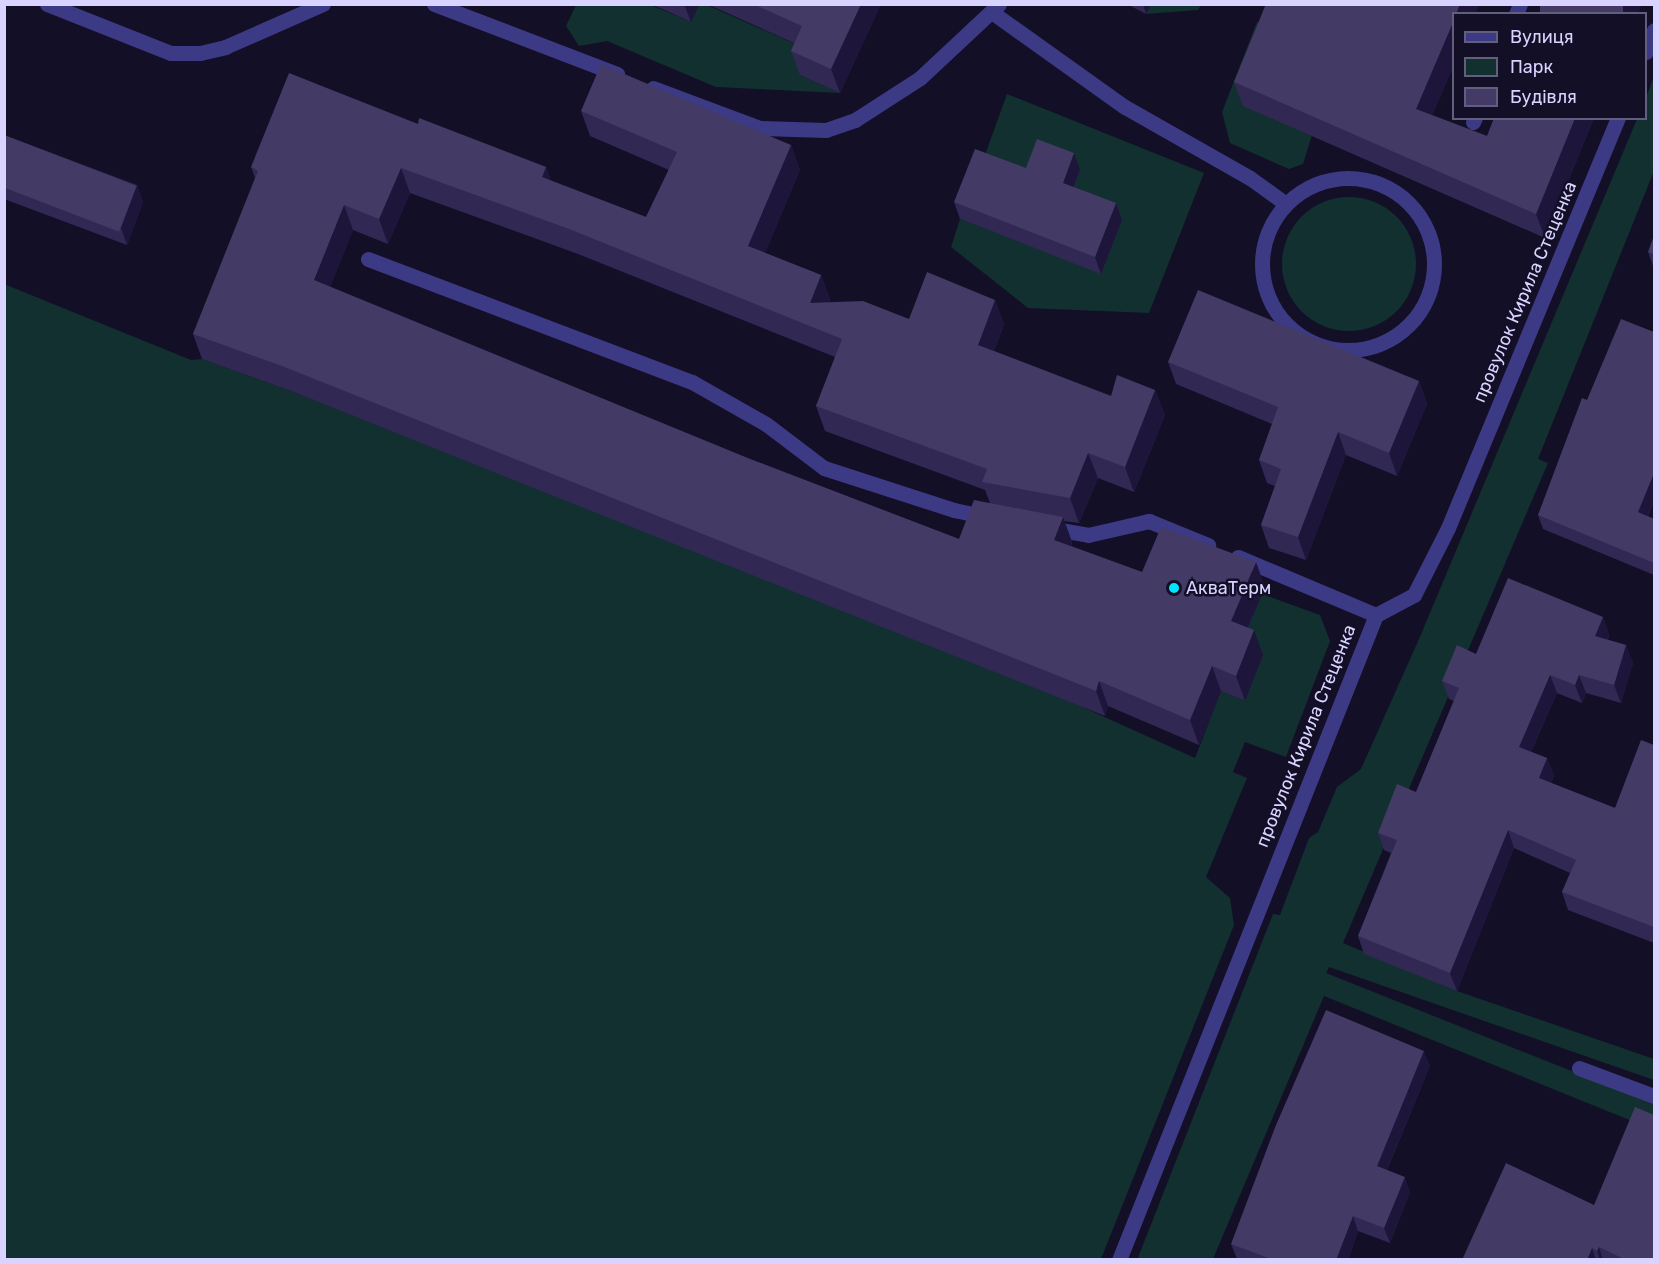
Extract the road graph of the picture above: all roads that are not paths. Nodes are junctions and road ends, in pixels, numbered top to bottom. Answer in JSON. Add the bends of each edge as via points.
{"nodes":[{"id":1,"x":47,"y":4,"type":"edge"},
{"id":2,"x":322,"y":4,"type":"edge"},
{"id":3,"x":434,"y":4,"type":"edge"},
{"id":4,"x":996,"y":9,"type":"edge"},
{"id":5,"x":1654,"y":30,"type":"edge"},
{"id":6,"x":1647,"y":49,"type":"edge"},
{"id":7,"x":1617,"y":120,"type":"edge"},
{"id":8,"x":1286,"y":204,"type":"junction"},
{"id":9,"x":368,"y":259,"type":"dead end"},
{"id":10,"x":999,"y":519,"type":"edge"},
{"id":11,"x":1033,"y":525,"type":"edge"},
{"id":12,"x":1376,"y":615,"type":"junction"},
{"id":13,"x":1579,"y":1068,"type":"dead end"},
{"id":14,"x":1654,"y":1096,"type":"edge"},
{"id":15,"x":1119,"y":1260,"type":"edge"}],
"edges":[{"from":1,"to":2,"type":"street","via":[[171,52],[200,53],[225,47]]},
{"from":3,"to":4,"type":"street","via":[[760,128],[826,130],[855,120],[920,78]]},
{"from":4,"to":8,"type":"street","via":[[1125,107],[1250,178]]},
{"from":5,"to":6,"type":"street"},
{"from":7,"to":12,"type":"street","name":"провулок Кирила Стеценка","via":[[1448,528],[1414,595]]},
{"from":8,"to":8,"type":"street","via":[[1264,241],[1262,270],[1268,298],[1284,323],[1308,340],[1335,350],[1365,349],[1392,338],[1414,319],[1429,296],[1435,268],[1432,240],[1420,215],[1401,194],[1376,181],[1349,177],[1321,181]]},
{"from":9,"to":10,"type":"street","via":[[692,382],[766,424],[824,468],[954,510]]},
{"from":11,"to":12,"type":"street","via":[[1088,535],[1149,521]]},
{"from":12,"to":15,"type":"street","name":"провулок Кирила Стеценка"},
{"from":13,"to":14,"type":"street"}]}
